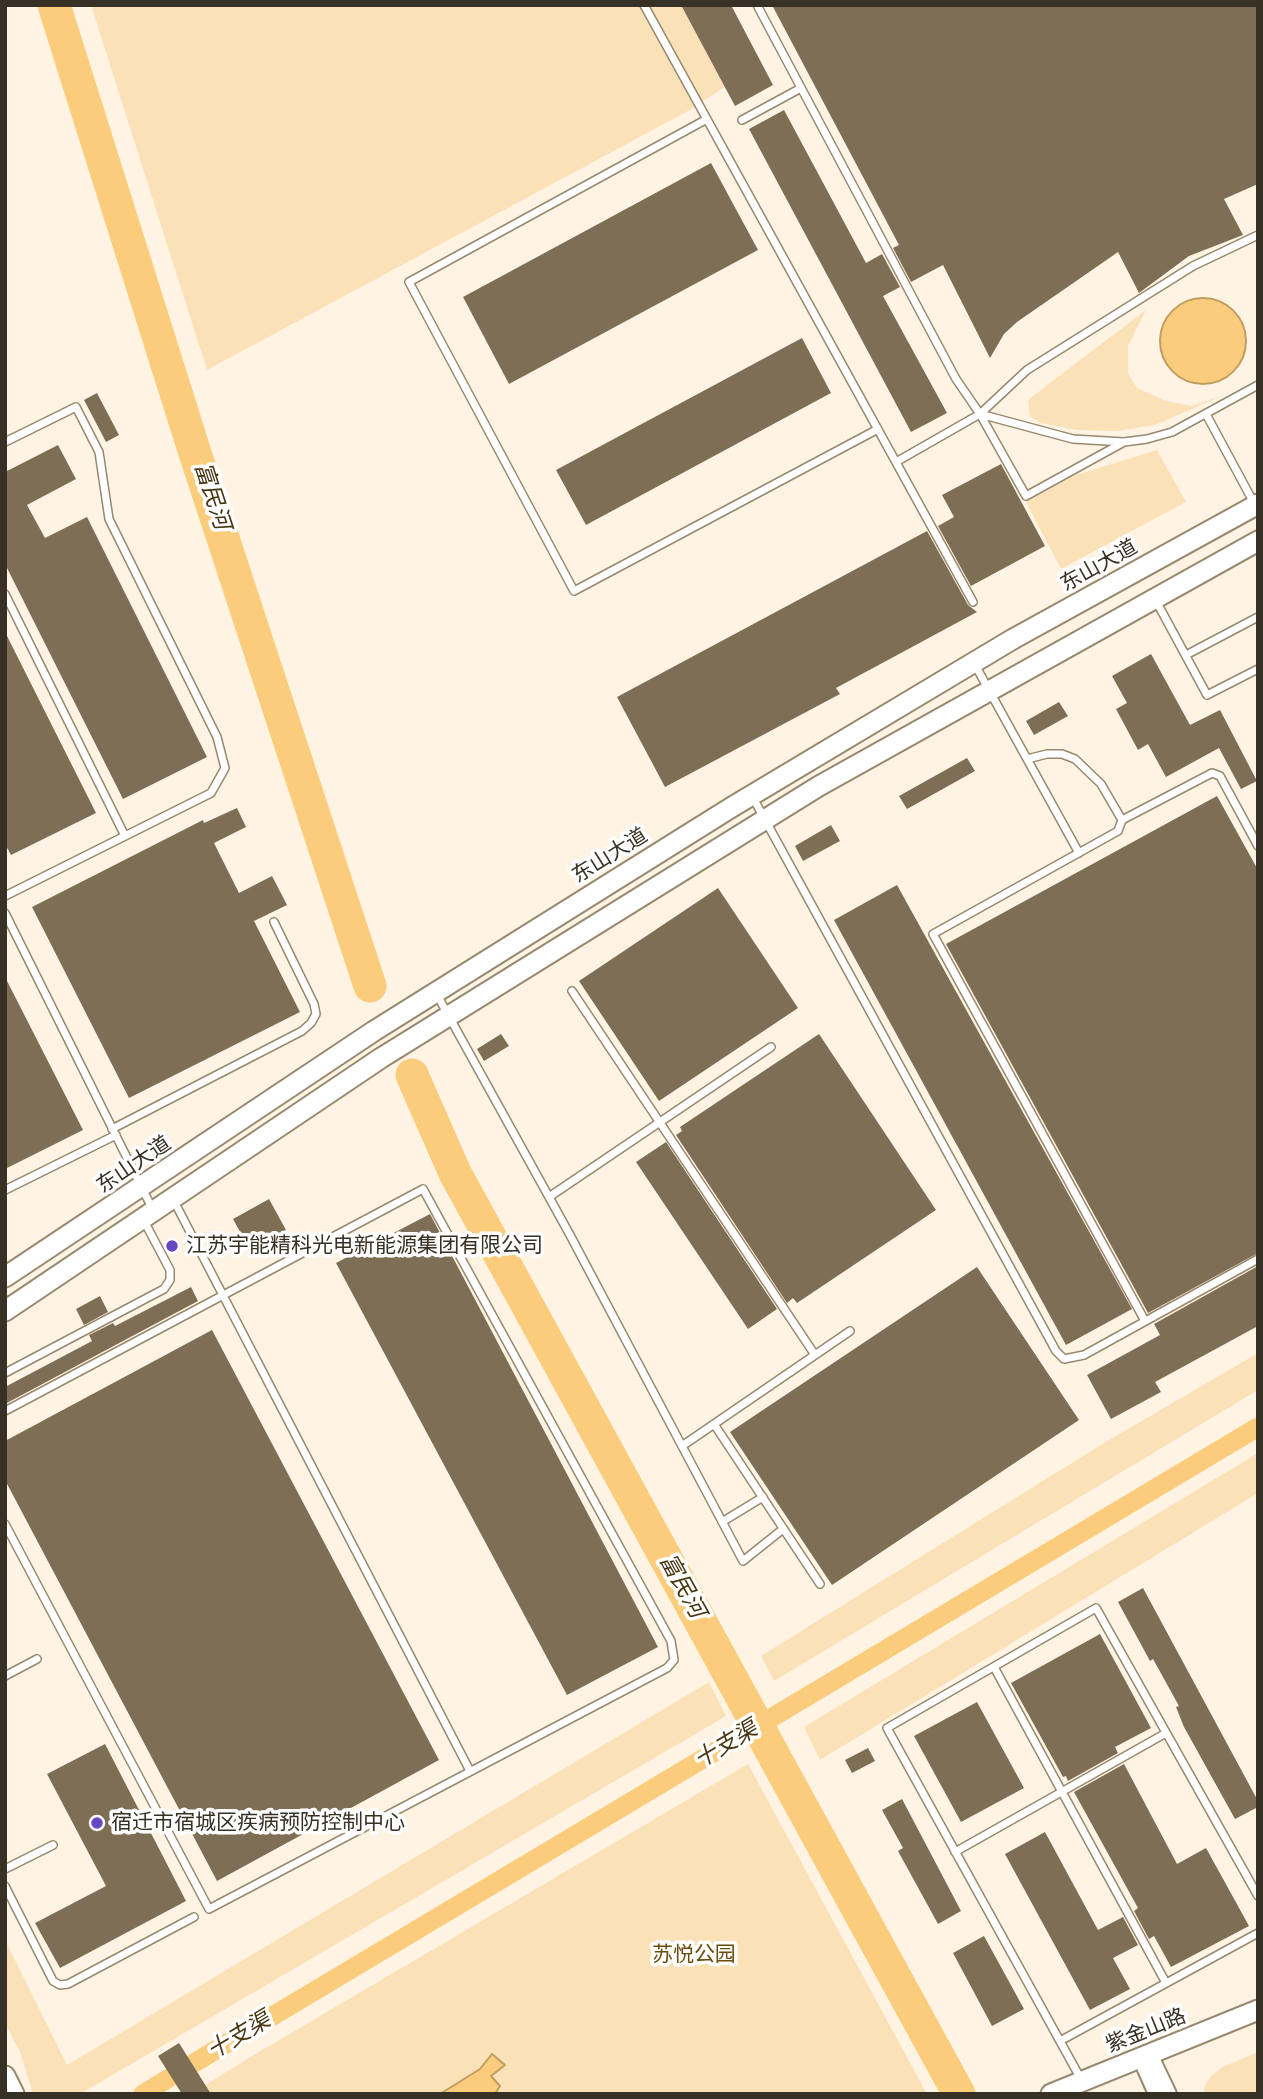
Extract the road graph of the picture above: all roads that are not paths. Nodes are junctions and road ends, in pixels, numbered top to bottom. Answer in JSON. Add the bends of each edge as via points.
{"nodes":[{"id":1,"x":644,"y":5,"type":"edge"},
{"id":2,"x":757,"y":5,"type":"edge"},
{"id":3,"x":801,"y":88,"type":"junction"},
{"id":4,"x":707,"y":119,"type":"junction"},
{"id":5,"x":742,"y":120,"type":"dead end"},
{"id":6,"x":1258,"y":235,"type":"edge"},
{"id":7,"x":1258,"y":385,"type":"edge"},
{"id":8,"x":980,"y":414,"type":"junction"},
{"id":9,"x":1206,"y":414,"type":"junction"},
{"id":10,"x":878,"y":429,"type":"junction"},
{"id":11,"x":5,"y":442,"type":"edge"},
{"id":12,"x":1124,"y":442,"type":"junction"},
{"id":13,"x":896,"y":461,"type":"junction"},
{"id":14,"x":1257,"y":506,"type":"edge"},
{"id":15,"x":1258,"y":541,"type":"edge"},
{"id":16,"x":5,"y":594,"type":"edge"},
{"id":17,"x":1155,"y":598,"type":"junction"},
{"id":18,"x":973,"y":602,"type":"dead end"},
{"id":19,"x":1258,"y":617,"type":"edge"},
{"id":20,"x":1186,"y":655,"type":"junction"},
{"id":21,"x":974,"y":663,"type":"junction"},
{"id":22,"x":1256,"y":673,"type":"edge"},
{"id":23,"x":990,"y":691,"type":"junction"},
{"id":24,"x":1027,"y":759,"type":"junction"},
{"id":25,"x":752,"y":795,"type":"junction"},
{"id":26,"x":765,"y":819,"type":"junction"},
{"id":27,"x":1122,"y":820,"type":"junction"},
{"id":28,"x":125,"y":836,"type":"junction"},
{"id":29,"x":1258,"y":845,"type":"edge"},
{"id":30,"x":1079,"y":853,"type":"junction"},
{"id":31,"x":5,"y":895,"type":"edge"},
{"id":32,"x":5,"y":913,"type":"edge"},
{"id":33,"x":274,"y":922,"type":"dead end"},
{"id":34,"x":572,"y":991,"type":"dead end"},
{"id":35,"x":435,"y":992,"type":"junction"},
{"id":36,"x":448,"y":1015,"type":"junction"},
{"id":37,"x":771,"y":1047,"type":"dead end"},
{"id":38,"x":660,"y":1122,"type":"junction"},
{"id":39,"x":114,"y":1132,"type":"junction"},
{"id":40,"x":141,"y":1187,"type":"junction"},
{"id":41,"x":5,"y":1189,"type":"edge"},
{"id":42,"x":549,"y":1197,"type":"junction"},
{"id":43,"x":172,"y":1198,"type":"junction"},
{"id":44,"x":148,"y":1214,"type":"junction"},
{"id":45,"x":1258,"y":1259,"type":"edge"},
{"id":46,"x":5,"y":1277,"type":"edge"},
{"id":47,"x":223,"y":1294,"type":"junction"},
{"id":48,"x":5,"y":1311,"type":"edge"},
{"id":49,"x":1146,"y":1321,"type":"junction"},
{"id":50,"x":850,"y":1331,"type":"dead end"},
{"id":51,"x":816,"y":1355,"type":"junction"},
{"id":52,"x":5,"y":1373,"type":"edge"},
{"id":53,"x":5,"y":1412,"type":"edge"},
{"id":54,"x":715,"y":1424,"type":"junction"},
{"id":55,"x":682,"y":1446,"type":"junction"},
{"id":56,"x":763,"y":1497,"type":"junction"},
{"id":57,"x":722,"y":1522,"type":"junction"},
{"id":58,"x":5,"y":1524,"type":"edge"},
{"id":59,"x":783,"y":1529,"type":"junction"},
{"id":60,"x":820,"y":1584,"type":"dead end"},
{"id":61,"x":37,"y":1659,"type":"dead end"},
{"id":62,"x":993,"y":1667,"type":"junction"},
{"id":63,"x":5,"y":1676,"type":"edge"},
{"id":64,"x":1166,"y":1733,"type":"junction"},
{"id":65,"x":470,"y":1771,"type":"junction"},
{"id":66,"x":1061,"y":1792,"type":"junction"},
{"id":67,"x":53,"y":1845,"type":"dead end"},
{"id":68,"x":955,"y":1852,"type":"junction"},
{"id":69,"x":5,"y":1869,"type":"edge"},
{"id":70,"x":5,"y":1886,"type":"edge"},
{"id":71,"x":1258,"y":1896,"type":"edge"},
{"id":72,"x":194,"y":1917,"type":"dead end"},
{"id":73,"x":1258,"y":1933,"type":"edge"},
{"id":74,"x":1166,"y":1983,"type":"junction"},
{"id":75,"x":1258,"y":2010,"type":"edge"},
{"id":76,"x":1060,"y":2041,"type":"junction"},
{"id":77,"x":1145,"y":2056,"type":"junction"},
{"id":78,"x":5,"y":2076,"type":"edge"},
{"id":79,"x":1082,"y":2081,"type":"junction"},
{"id":80,"x":14,"y":2094,"type":"edge"},
{"id":81,"x":1051,"y":2094,"type":"edge"},
{"id":82,"x":1156,"y":2094,"type":"edge"},
{"id":83,"x":1169,"y":2094,"type":"edge"}],
"edges":[{"from":1,"to":4,"type":"lane"},
{"from":2,"to":3,"type":"lane"},
{"from":3,"to":5,"type":"lane"},
{"from":3,"to":8,"type":"lane","via":[[956,379]]},
{"from":4,"to":10,"type":"lane"},
{"from":4,"to":10,"type":"lane","via":[[409,282],[574,591]]},
{"from":6,"to":8,"type":"lane","via":[[1193,266],[1027,370]]},
{"from":7,"to":9,"type":"lane"},
{"from":8,"to":12,"type":"lane","via":[[1073,439]]},
{"from":8,"to":12,"type":"lane","via":[[1026,496]]},
{"from":8,"to":13,"type":"lane"},
{"from":9,"to":12,"type":"lane","via":[[1172,432]]},
{"from":9,"to":14,"type":"lane"},
{"from":10,"to":13,"type":"lane"},
{"from":11,"to":28,"type":"lane","via":[[76,407],[99,452],[109,519],[223,756],[225,768],[211,793]]},
{"from":13,"to":18,"type":"lane"},
{"from":14,"to":21,"type":"main road","name":"东山大道"},
{"from":15,"to":17,"type":"main road"},
{"from":16,"to":28,"type":"lane"},
{"from":17,"to":20,"type":"lane"},
{"from":17,"to":23,"type":"main road"},
{"from":19,"to":20,"type":"lane"},
{"from":20,"to":22,"type":"lane","via":[[1207,695]]},
{"from":21,"to":23,"type":"lane"},
{"from":21,"to":25,"type":"main road","name":"东山大道"},
{"from":23,"to":24,"type":"lane"},
{"from":23,"to":26,"type":"main road"},
{"from":24,"to":27,"type":"lane","via":[[1047,754],[1075,759],[1101,785]]},
{"from":24,"to":30,"type":"lane"},
{"from":25,"to":26,"type":"lane"},
{"from":25,"to":35,"type":"main road","name":"东山大道"},
{"from":26,"to":36,"type":"main road"},
{"from":26,"to":49,"type":"lane","via":[[1056,1351],[1065,1359],[1084,1355]]},
{"from":27,"to":29,"type":"lane","via":[[1212,774],[1220,776]]},
{"from":27,"to":30,"type":"lane","via":[[1118,831]]},
{"from":28,"to":31,"type":"lane"},
{"from":30,"to":49,"type":"lane","via":[[933,934]]},
{"from":32,"to":39,"type":"lane"},
{"from":33,"to":39,"type":"lane","via":[[314,1004],[316,1014],[311,1023]]},
{"from":34,"to":38,"type":"lane"},
{"from":35,"to":36,"type":"lane"},
{"from":35,"to":40,"type":"main road","name":"东山大道"},
{"from":36,"to":42,"type":"lane"},
{"from":36,"to":43,"type":"main road"},
{"from":37,"to":38,"type":"lane"},
{"from":38,"to":42,"type":"lane"},
{"from":38,"to":51,"type":"lane"},
{"from":39,"to":40,"type":"lane"},
{"from":39,"to":41,"type":"lane"},
{"from":40,"to":44,"type":"lane"},
{"from":40,"to":46,"type":"main road","name":"东山大道"},
{"from":42,"to":55,"type":"lane"},
{"from":43,"to":44,"type":"main road"},
{"from":43,"to":47,"type":"lane"},
{"from":44,"to":48,"type":"main road"},
{"from":44,"to":52,"type":"lane","via":[[170,1270],[164,1289]]},
{"from":45,"to":49,"type":"lane"},
{"from":47,"to":53,"type":"lane"},
{"from":47,"to":65,"type":"lane"},
{"from":47,"to":65,"type":"lane","via":[[423,1189],[671,1641],[674,1660],[667,1668]]},
{"from":50,"to":51,"type":"lane"},
{"from":51,"to":54,"type":"lane"},
{"from":54,"to":55,"type":"lane"},
{"from":54,"to":56,"type":"lane"},
{"from":55,"to":57,"type":"lane"},
{"from":56,"to":57,"type":"lane"},
{"from":56,"to":59,"type":"lane"},
{"from":57,"to":59,"type":"lane","via":[[743,1561]]},
{"from":58,"to":65,"type":"lane","via":[[209,1909]]},
{"from":59,"to":60,"type":"lane"},
{"from":61,"to":63,"type":"lane"},
{"from":62,"to":64,"type":"lane","via":[[1096,1608]]},
{"from":62,"to":66,"type":"lane"},
{"from":62,"to":68,"type":"lane","via":[[887,1728]]},
{"from":64,"to":66,"type":"lane"},
{"from":64,"to":71,"type":"lane"},
{"from":66,"to":68,"type":"lane"},
{"from":66,"to":74,"type":"lane"},
{"from":67,"to":69,"type":"lane"},
{"from":68,"to":76,"type":"lane"},
{"from":70,"to":72,"type":"lane","via":[[53,1981],[60,1985]]},
{"from":73,"to":74,"type":"lane"},
{"from":74,"to":76,"type":"lane"},
{"from":75,"to":77,"type":"main road","name":"紫金山路"},
{"from":76,"to":79,"type":"lane"},
{"from":77,"to":79,"type":"main road","name":"紫金山路"},
{"from":77,"to":82,"type":"street"},
{"from":77,"to":83,"type":"street"},
{"from":78,"to":80,"type":"main road"},
{"from":79,"to":81,"type":"main road","name":"紫金山路"}]}
